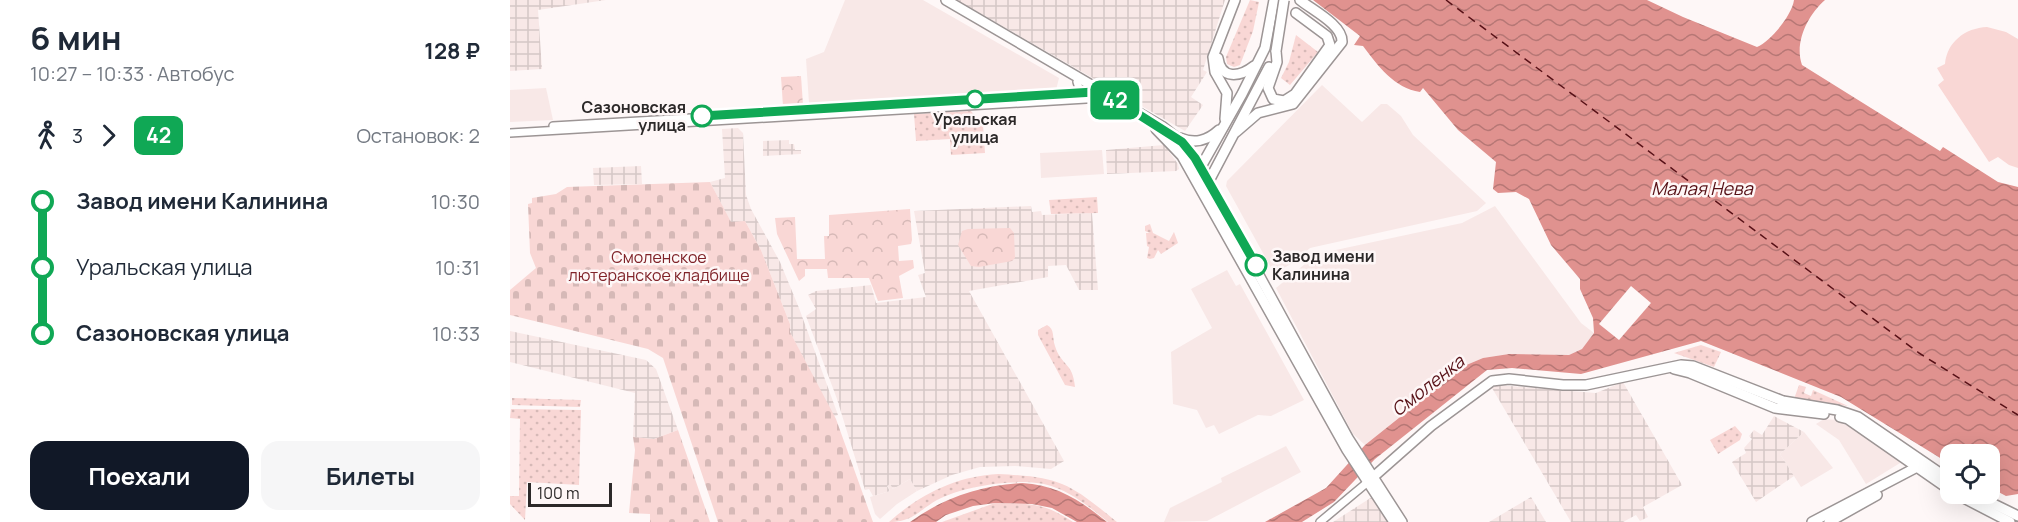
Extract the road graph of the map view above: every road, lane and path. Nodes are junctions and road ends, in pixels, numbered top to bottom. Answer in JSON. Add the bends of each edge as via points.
{"nodes":[{"id":1,"x":936,"y":0,"type":"edge"},
{"id":2,"x":946,"y":0,"type":"edge"},
{"id":3,"x":1234,"y":0,"type":"edge"},
{"id":4,"x":1240,"y":0,"type":"edge"},
{"id":5,"x":1274,"y":0,"type":"edge"},
{"id":6,"x":1284,"y":0,"type":"edge"},
{"id":7,"x":1300,"y":0,"type":"edge"},
{"id":8,"x":1296,"y":13,"type":"dead end"},
{"id":9,"x":1276,"y":51,"type":"junction"},
{"id":10,"x":1258,"y":63,"type":"junction"},
{"id":11,"x":1077,"y":82,"type":"junction"},
{"id":12,"x":1094,"y":92,"type":"junction"},
{"id":13,"x":1076,"y":93,"type":"junction"},
{"id":14,"x":1105,"y":96,"type":"junction"},
{"id":15,"x":1224,"y":125,"type":"junction"},
{"id":16,"x":510,"y":128,"type":"edge"},
{"id":17,"x":1236,"y":132,"type":"junction"},
{"id":18,"x":510,"y":133,"type":"edge"},
{"id":19,"x":1174,"y":135,"type":"junction"},
{"id":20,"x":1201,"y":167,"type":"junction"},
{"id":21,"x":1195,"y":178,"type":"junction"},
{"id":22,"x":1209,"y":182,"type":"junction"},
{"id":23,"x":1355,"y":456,"type":"junction"},
{"id":24,"x":1920,"y":465,"type":"junction"},
{"id":25,"x":1924,"y":475,"type":"junction"},
{"id":26,"x":1940,"y":475,"type":"edge"},
{"id":27,"x":1372,"y":479,"type":"junction"},
{"id":28,"x":1940,"y":484,"type":"edge"},
{"id":29,"x":1975,"y":504,"type":"edge"},
{"id":30,"x":1993,"y":504,"type":"edge"},
{"id":31,"x":2018,"y":516,"type":"edge"},
{"id":32,"x":1320,"y":522,"type":"edge"},
{"id":33,"x":1394,"y":522,"type":"edge"},
{"id":34,"x":1402,"y":522,"type":"edge"},
{"id":35,"x":1812,"y":522,"type":"edge"},
{"id":36,"x":1829,"y":522,"type":"edge"},
{"id":37,"x":2010,"y":522,"type":"edge"}],
"edges":[{"from":1,"to":11,"type":"main road"},
{"from":2,"to":14,"type":"main road"},
{"from":3,"to":15,"type":"main road","via":[[1213,57],[1215,72],[1227,93]]},
{"from":4,"to":10,"type":"main road","via":[[1221,49],[1219,67],[1235,76]]},
{"from":5,"to":10,"type":"main road"},
{"from":6,"to":9,"type":"main road","bridge":true},
{"from":7,"to":17,"type":"main road","via":[[1340,32],[1340,46],[1302,95],[1286,108],[1258,113]]},
{"from":8,"to":9,"type":"main road","via":[[1330,41],[1325,54],[1284,101],[1273,99],[1269,88],[1277,62]]},
{"from":9,"to":17,"type":"main road"},
{"from":10,"to":15,"type":"main road"},
{"from":11,"to":12,"type":"main road"},
{"from":11,"to":13,"type":"street"},
{"from":12,"to":13,"type":"street"},
{"from":12,"to":14,"type":"main road"},
{"from":13,"to":16,"type":"street"},
{"from":14,"to":18,"type":"street"},
{"from":14,"to":19,"type":"main road"},
{"from":14,"to":21,"type":"main road","via":[[1164,135]]},
{"from":15,"to":19,"type":"main road","via":[[1210,138],[1199,141]]},
{"from":15,"to":20,"type":"main road"},
{"from":17,"to":22,"type":"main road"},
{"from":19,"to":20,"type":"main road"},
{"from":20,"to":21,"type":"main road"},
{"from":20,"to":22,"type":"main road"},
{"from":21,"to":22,"type":"main road"},
{"from":21,"to":23,"type":"main road"},
{"from":22,"to":23,"type":"main road"},
{"from":23,"to":27,"type":"main road"},
{"from":24,"to":25,"type":"main road"},
{"from":24,"to":26,"type":"main road"},
{"from":24,"to":27,"type":"main road","via":[[1848,419],[1774,408],[1690,373],[1667,368],[1586,385],[1503,378],[1492,381],[1431,426]]},
{"from":24,"to":35,"type":"main road"},
{"from":25,"to":28,"type":"main road"},
{"from":25,"to":36,"type":"main road","via":[[1908,477]]},
{"from":27,"to":32,"type":"street"},
{"from":27,"to":33,"type":"main road"},
{"from":27,"to":34,"type":"main road"},
{"from":29,"to":37,"type":"main road"},
{"from":30,"to":31,"type":"main road"}]}
